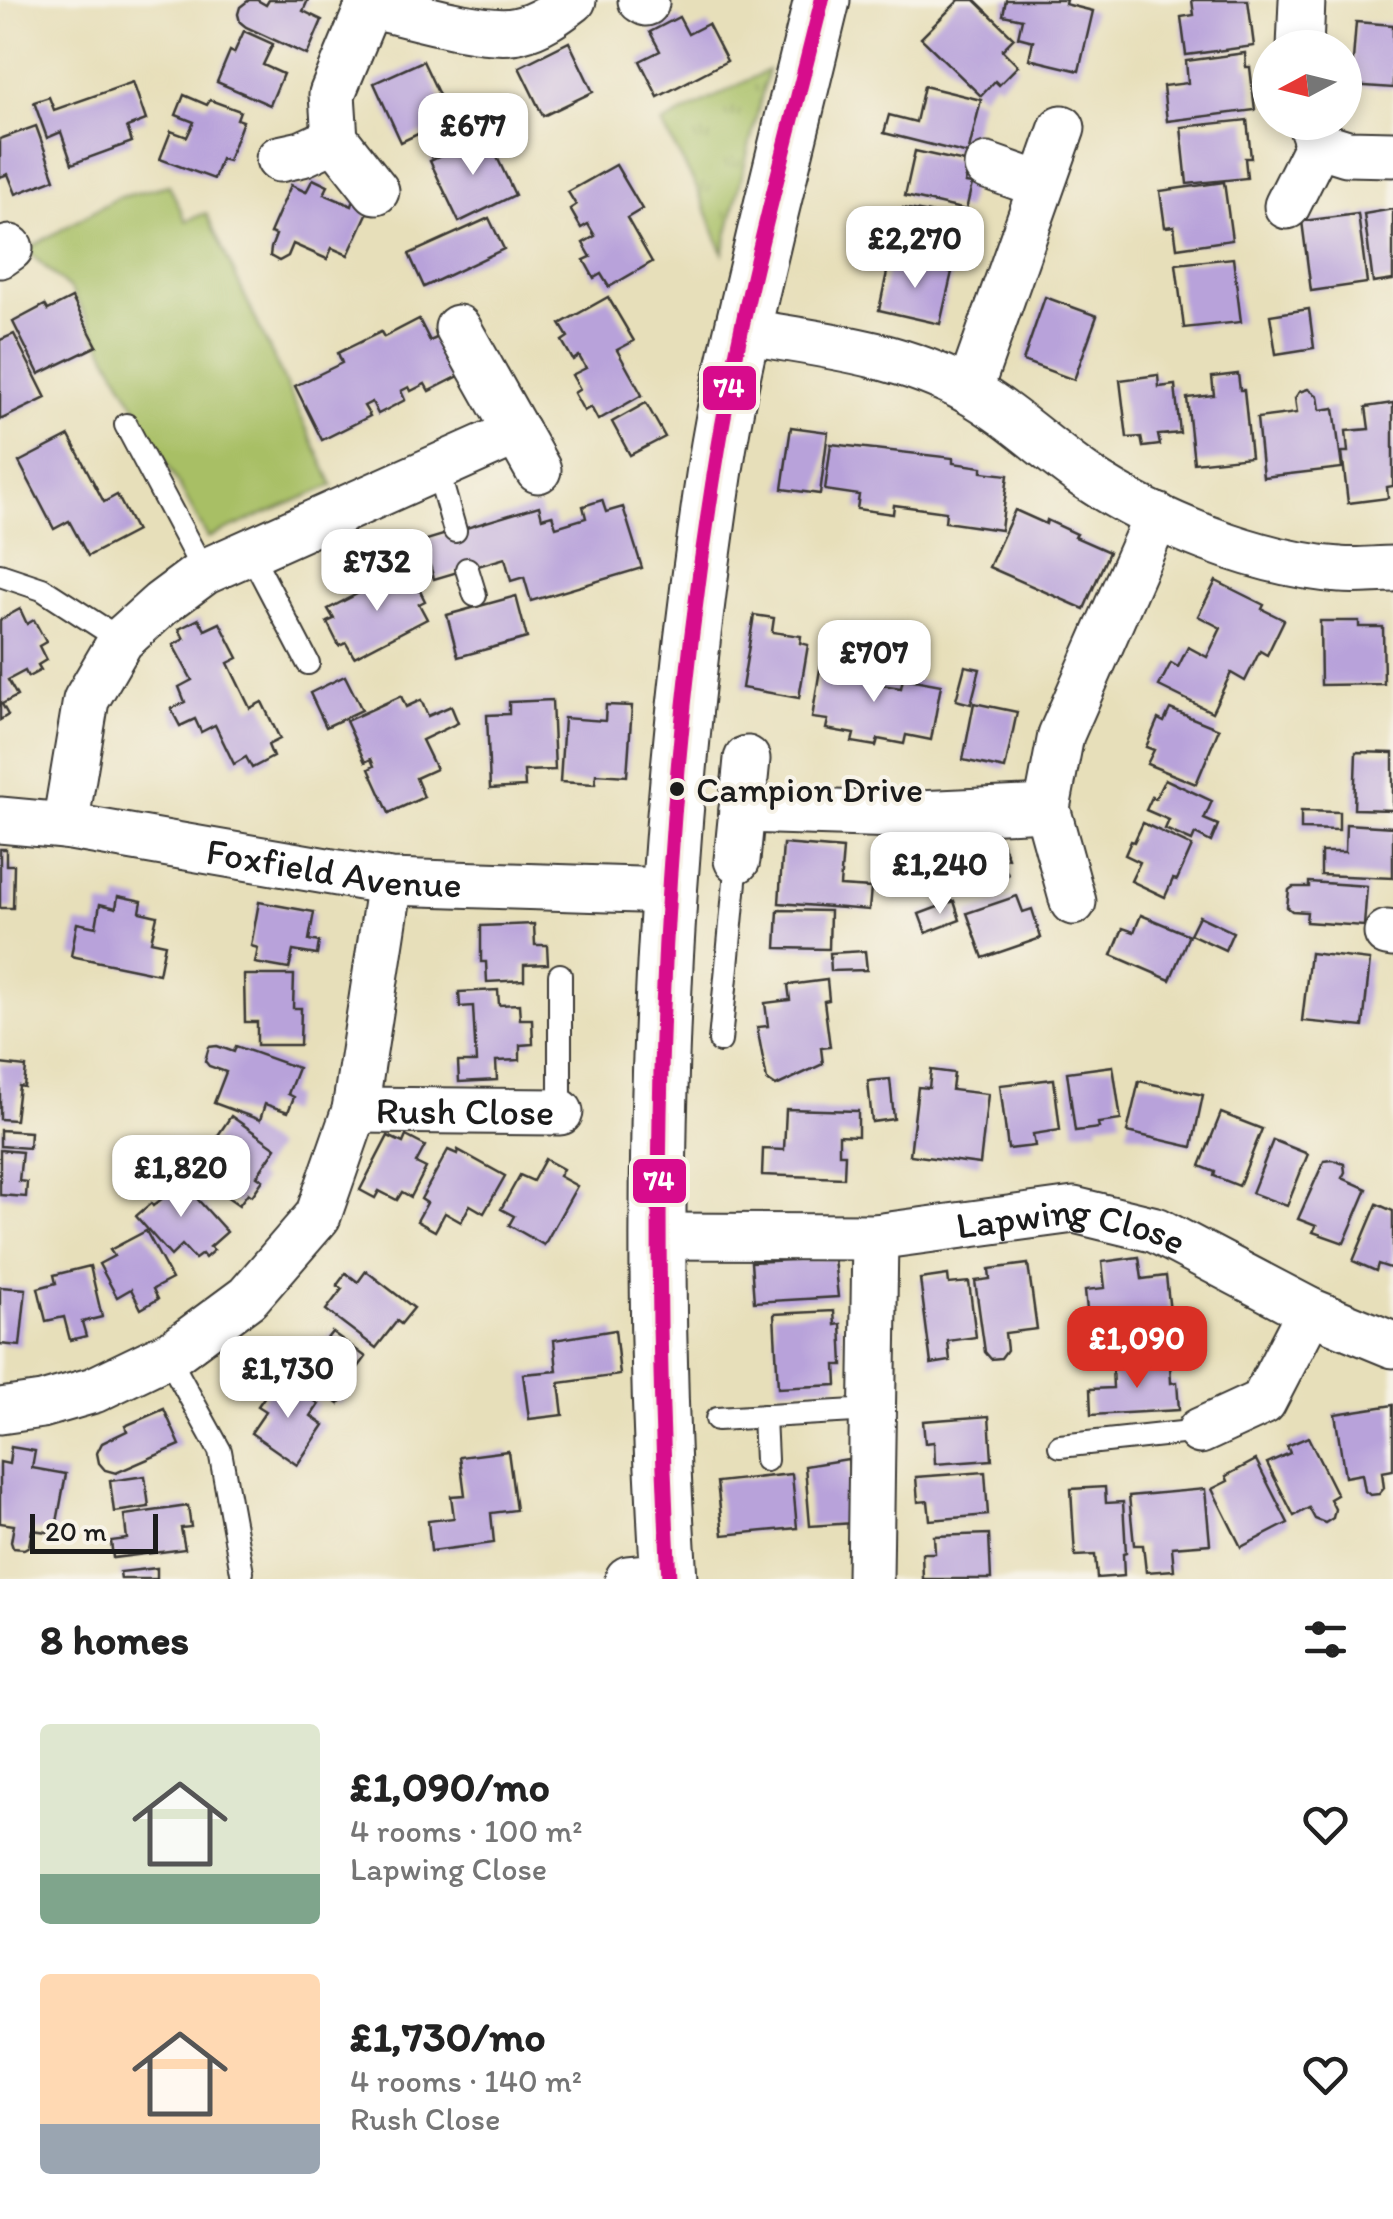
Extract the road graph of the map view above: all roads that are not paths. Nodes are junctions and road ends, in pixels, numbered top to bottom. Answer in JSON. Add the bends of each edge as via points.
{"nodes":[{"id":1,"x":574,"y":0,"type":"edge"},
{"id":2,"x":822,"y":0,"type":"edge"},
{"id":3,"x":1302,"y":0,"type":"edge"},
{"id":4,"x":370,"y":3,"type":"edge"},
{"id":5,"x":1301,"y":30,"type":"edge"},
{"id":6,"x":1062,"y":128,"type":"dead end"},
{"id":7,"x":335,"y":139,"type":"junction"},
{"id":8,"x":1311,"y":140,"type":"edge"},
{"id":9,"x":1325,"y":140,"type":"edge"},
{"id":10,"x":1393,"y":154,"type":"edge"},
{"id":11,"x":279,"y":159,"type":"dead end"},
{"id":12,"x":986,"y":166,"type":"dead end"},
{"id":13,"x":1041,"y":185,"type":"junction"},
{"id":14,"x":376,"y":190,"type":"dead end"},
{"id":15,"x":1287,"y":206,"type":"dead end"},
{"id":16,"x":458,"y":328,"type":"dead end"},
{"id":17,"x":742,"y":331,"type":"junction"},
{"id":18,"x":969,"y":391,"type":"junction"},
{"id":19,"x":126,"y":425,"type":"dead end"},
{"id":20,"x":437,"y":468,"type":"junction"},
{"id":21,"x":1157,"y":516,"type":"junction"},
{"id":22,"x":456,"y":530,"type":"dead end"},
{"id":23,"x":250,"y":552,"type":"junction"},
{"id":24,"x":1393,"y":569,"type":"edge"},
{"id":25,"x":467,"y":570,"type":"dead end"},
{"id":26,"x":204,"y":572,"type":"junction"},
{"id":27,"x":0,"y":574,"type":"edge"},
{"id":28,"x":475,"y":595,"type":"dead end"},
{"id":29,"x":121,"y":640,"type":"junction"},
{"id":30,"x":308,"y":663,"type":"dead end"},
{"id":31,"x":747,"y":759,"type":"dead end"},
{"id":32,"x":1047,"y":808,"type":"junction"},
{"id":33,"x":742,"y":810,"type":"junction"},
{"id":34,"x":0,"y":820,"type":"edge"},
{"id":35,"x":65,"y":826,"type":"junction"},
{"id":36,"x":737,"y":860,"type":"joint"},
{"id":37,"x":390,"y":882,"type":"junction"},
{"id":38,"x":670,"y":891,"type":"junction"},
{"id":39,"x":1073,"y":902,"type":"dead end"},
{"id":40,"x":560,"y":975,"type":"dead end"},
{"id":41,"x":720,"y":1041,"type":"dead end"},
{"id":42,"x":355,"y":1110,"type":"junction"},
{"id":43,"x":560,"y":1112,"type":"joint"},
{"id":44,"x":656,"y":1236,"type":"junction"},
{"id":45,"x":875,"y":1238,"type":"junction"},
{"id":46,"x":1310,"y":1310,"type":"junction"},
{"id":47,"x":1393,"y":1345,"type":"edge"},
{"id":48,"x":167,"y":1355,"type":"junction"},
{"id":49,"x":0,"y":1410,"type":"edge"},
{"id":50,"x":872,"y":1410,"type":"junction"},
{"id":51,"x":764,"y":1416,"type":"junction"},
{"id":52,"x":717,"y":1419,"type":"dead end"},
{"id":53,"x":1200,"y":1431,"type":"joint"},
{"id":54,"x":1060,"y":1446,"type":"dead end"},
{"id":55,"x":766,"y":1460,"type":"dead end"},
{"id":56,"x":242,"y":1572,"type":"dead end"},
{"id":57,"x":655,"y":1578,"type":"edge"},
{"id":58,"x":870,"y":1579,"type":"edge"}],
"edges":[{"from":1,"to":4,"type":"street","via":[[514,32]]},
{"from":2,"to":17,"type":"street"},
{"from":3,"to":5,"type":"street"},
{"from":4,"to":7,"type":"street","via":[[332,94]]},
{"from":6,"to":13,"type":"street"},
{"from":7,"to":11,"type":"street"},
{"from":7,"to":14,"type":"street"},
{"from":8,"to":15,"type":"street"},
{"from":9,"to":10,"type":"street","via":[[1347,154]]},
{"from":12,"to":13,"type":"street"},
{"from":13,"to":18,"type":"street"},
{"from":16,"to":20,"type":"street","via":[[528,451]]},
{"from":17,"to":18,"type":"street","via":[[902,361]]},
{"from":17,"to":38,"type":"street","via":[[697,602]]},
{"from":18,"to":21,"type":"street","via":[[1088,477]]},
{"from":19,"to":26,"type":"lane"},
{"from":20,"to":22,"type":"lane"},
{"from":20,"to":23,"type":"street"},
{"from":21,"to":24,"type":"street","via":[[1286,562]]},
{"from":21,"to":32,"type":"street","via":[[1062,735]]},
{"from":23,"to":26,"type":"street"},
{"from":23,"to":30,"type":"lane"},
{"from":25,"to":28,"type":"lane"},
{"from":26,"to":29,"type":"street"},
{"from":27,"to":29,"type":"lane","via":[[42,589]]},
{"from":29,"to":35,"type":"street","via":[[86,700]]},
{"from":31,"to":33,"type":"street"},
{"from":32,"to":33,"type":"street","via":[[897,816]]},
{"from":32,"to":39,"type":"street"},
{"from":33,"to":36,"type":"street"},
{"from":34,"to":35,"type":"street","name":"Foxfield Avenue"},
{"from":35,"to":37,"type":"street","name":"Foxfield Avenue"},
{"from":36,"to":41,"type":"lane"},
{"from":37,"to":38,"type":"street","name":"Foxfield Avenue"},
{"from":37,"to":42,"type":"street","name":"Rush Close"},
{"from":38,"to":44,"type":"street"},
{"from":40,"to":43,"type":"lane","name":"Rush Close"},
{"from":42,"to":43,"type":"street","name":"Rush Close"},
{"from":42,"to":48,"type":"street","name":"Rush Close","via":[[318,1216],[248,1297]]},
{"from":44,"to":45,"type":"street","name":"Lapwing Close"},
{"from":44,"to":57,"type":"street","via":[[661,1437]]},
{"from":45,"to":46,"type":"street","name":"Lapwing Close","via":[[1074,1210],[1156,1230]]},
{"from":45,"to":50,"type":"street"},
{"from":46,"to":47,"type":"street","name":"Lapwing Close"},
{"from":46,"to":53,"type":"street","via":[[1263,1402]]},
{"from":48,"to":49,"type":"street","name":"Rush Close","via":[[94,1390]]},
{"from":48,"to":56,"type":"lane","via":[[220,1450]]},
{"from":50,"to":51,"type":"lane"},
{"from":50,"to":58,"type":"street"},
{"from":51,"to":52,"type":"lane"},
{"from":51,"to":55,"type":"lane"},
{"from":53,"to":54,"type":"lane"}]}
